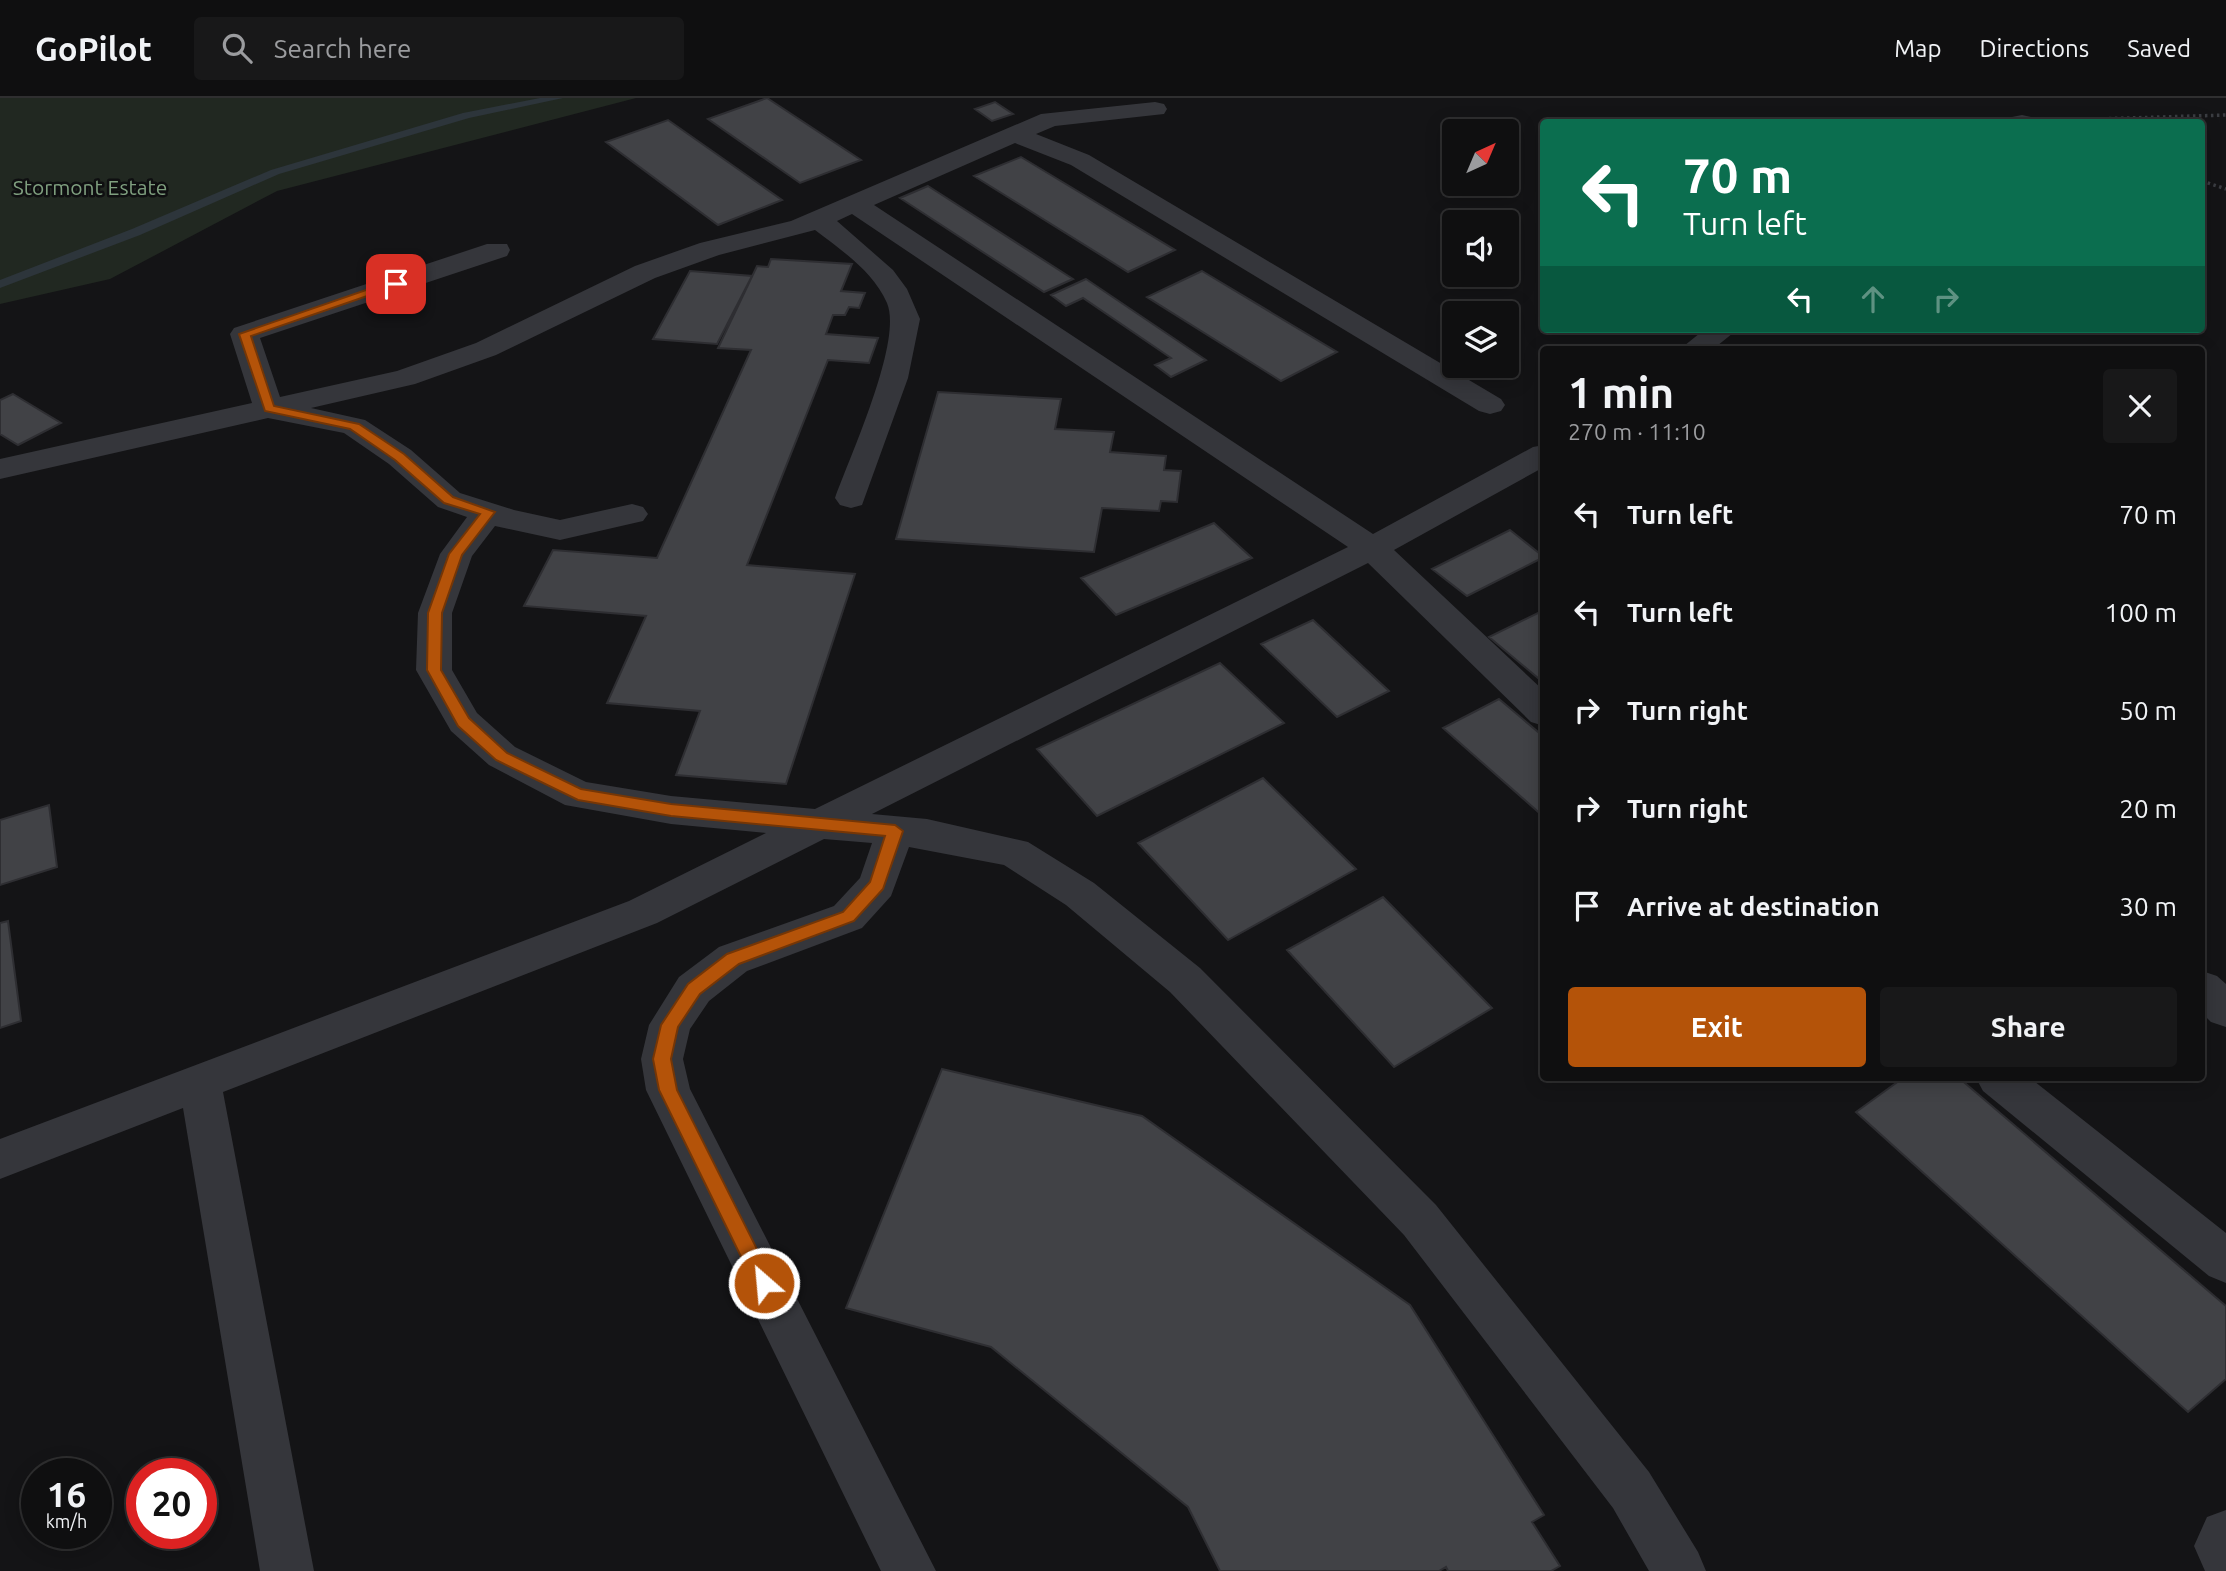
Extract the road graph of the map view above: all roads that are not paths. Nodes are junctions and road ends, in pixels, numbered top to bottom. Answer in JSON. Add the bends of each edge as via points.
{"nodes":[{"id":1,"x":1155,"y":109,"type":"dead end"},
{"id":2,"x":1016,"y":134,"type":"junction"},
{"id":3,"x":856,"y":205,"type":"junction"},
{"id":4,"x":819,"y":220,"type":"junction"},
{"id":5,"x":497,"y":250,"type":"dead end"},
{"id":6,"x":1718,"y":333,"type":"edge"},
{"id":7,"x":1699,"y":346,"type":"edge"},
{"id":8,"x":1490,"y":405,"type":"dead end"},
{"id":9,"x":269,"y":409,"type":"junction"},
{"id":10,"x":1539,"y":464,"type":"edge"},
{"id":11,"x":0,"y":470,"type":"edge"},
{"id":12,"x":851,"y":498,"type":"dead end"},
{"id":13,"x":488,"y":512,"type":"junction"},
{"id":14,"x":632,"y":514,"type":"dead end"},
{"id":15,"x":1372,"y":548,"type":"junction"},
{"id":16,"x":1540,"y":709,"type":"edge"},
{"id":17,"x":819,"y":824,"type":"junction"},
{"id":18,"x":895,"y":831,"type":"junction"},
{"id":19,"x":2205,"y":991,"type":"edge"},
{"id":20,"x":2226,"y":1010,"type":"edge"},
{"id":21,"x":2002,"y":1081,"type":"edge"},
{"id":22,"x":200,"y":1083,"type":"junction"},
{"id":23,"x":0,"y":1159,"type":"edge"},
{"id":24,"x":2226,"y":1261,"type":"edge"},
{"id":25,"x":2226,"y":1536,"type":"edge"},
{"id":26,"x":2226,"y":1557,"type":"edge"},
{"id":27,"x":287,"y":1571,"type":"edge"},
{"id":28,"x":908,"y":1571,"type":"edge"},
{"id":29,"x":1679,"y":1571,"type":"edge"}],
"edges":[{"from":1,"to":2,"type":"lane","via":[[1050,119]]},
{"from":2,"to":3,"type":"lane"},
{"from":2,"to":8,"type":"lane","via":[[1080,160]]},
{"from":3,"to":4,"type":"lane"},
{"from":3,"to":15,"type":"lane"},
{"from":4,"to":9,"type":"lane","via":[[645,272],[486,349],[405,378]]},
{"from":4,"to":12,"type":"lane","via":[[858,251],[893,289],[906,320],[897,363]]},
{"from":5,"to":9,"type":"lane","via":[[244,334]]},
{"from":6,"to":7,"type":"lane"},
{"from":9,"to":11,"type":"lane"},
{"from":9,"to":13,"type":"lane","via":[[354,426],[400,457],[449,500]]},
{"from":10,"to":15,"type":"lane"},
{"from":13,"to":14,"type":"lane","via":[[560,530]]},
{"from":13,"to":17,"type":"lane","via":[[456,554],[435,613],[434,670],[464,722],[502,757],[578,795],[671,810]]},
{"from":15,"to":16,"type":"lane"},
{"from":15,"to":17,"type":"lane"},
{"from":17,"to":18,"type":"lane"},
{"from":17,"to":22,"type":"lane","via":[[643,912]]},
{"from":18,"to":28,"type":"lane","via":[[877,885],[848,917],[733,959],[694,989],[670,1025],[662,1059],[668,1090]]},
{"from":18,"to":29,"type":"lane","via":[[1014,852],[1080,894],[1185,980],[1420,1220],[1631,1490]]},
{"from":19,"to":20,"type":"lane"},
{"from":21,"to":24,"type":"lane"},
{"from":22,"to":23,"type":"lane"},
{"from":22,"to":27,"type":"lane"},
{"from":25,"to":26,"type":"lane","via":[[2220,1546]]}]}
